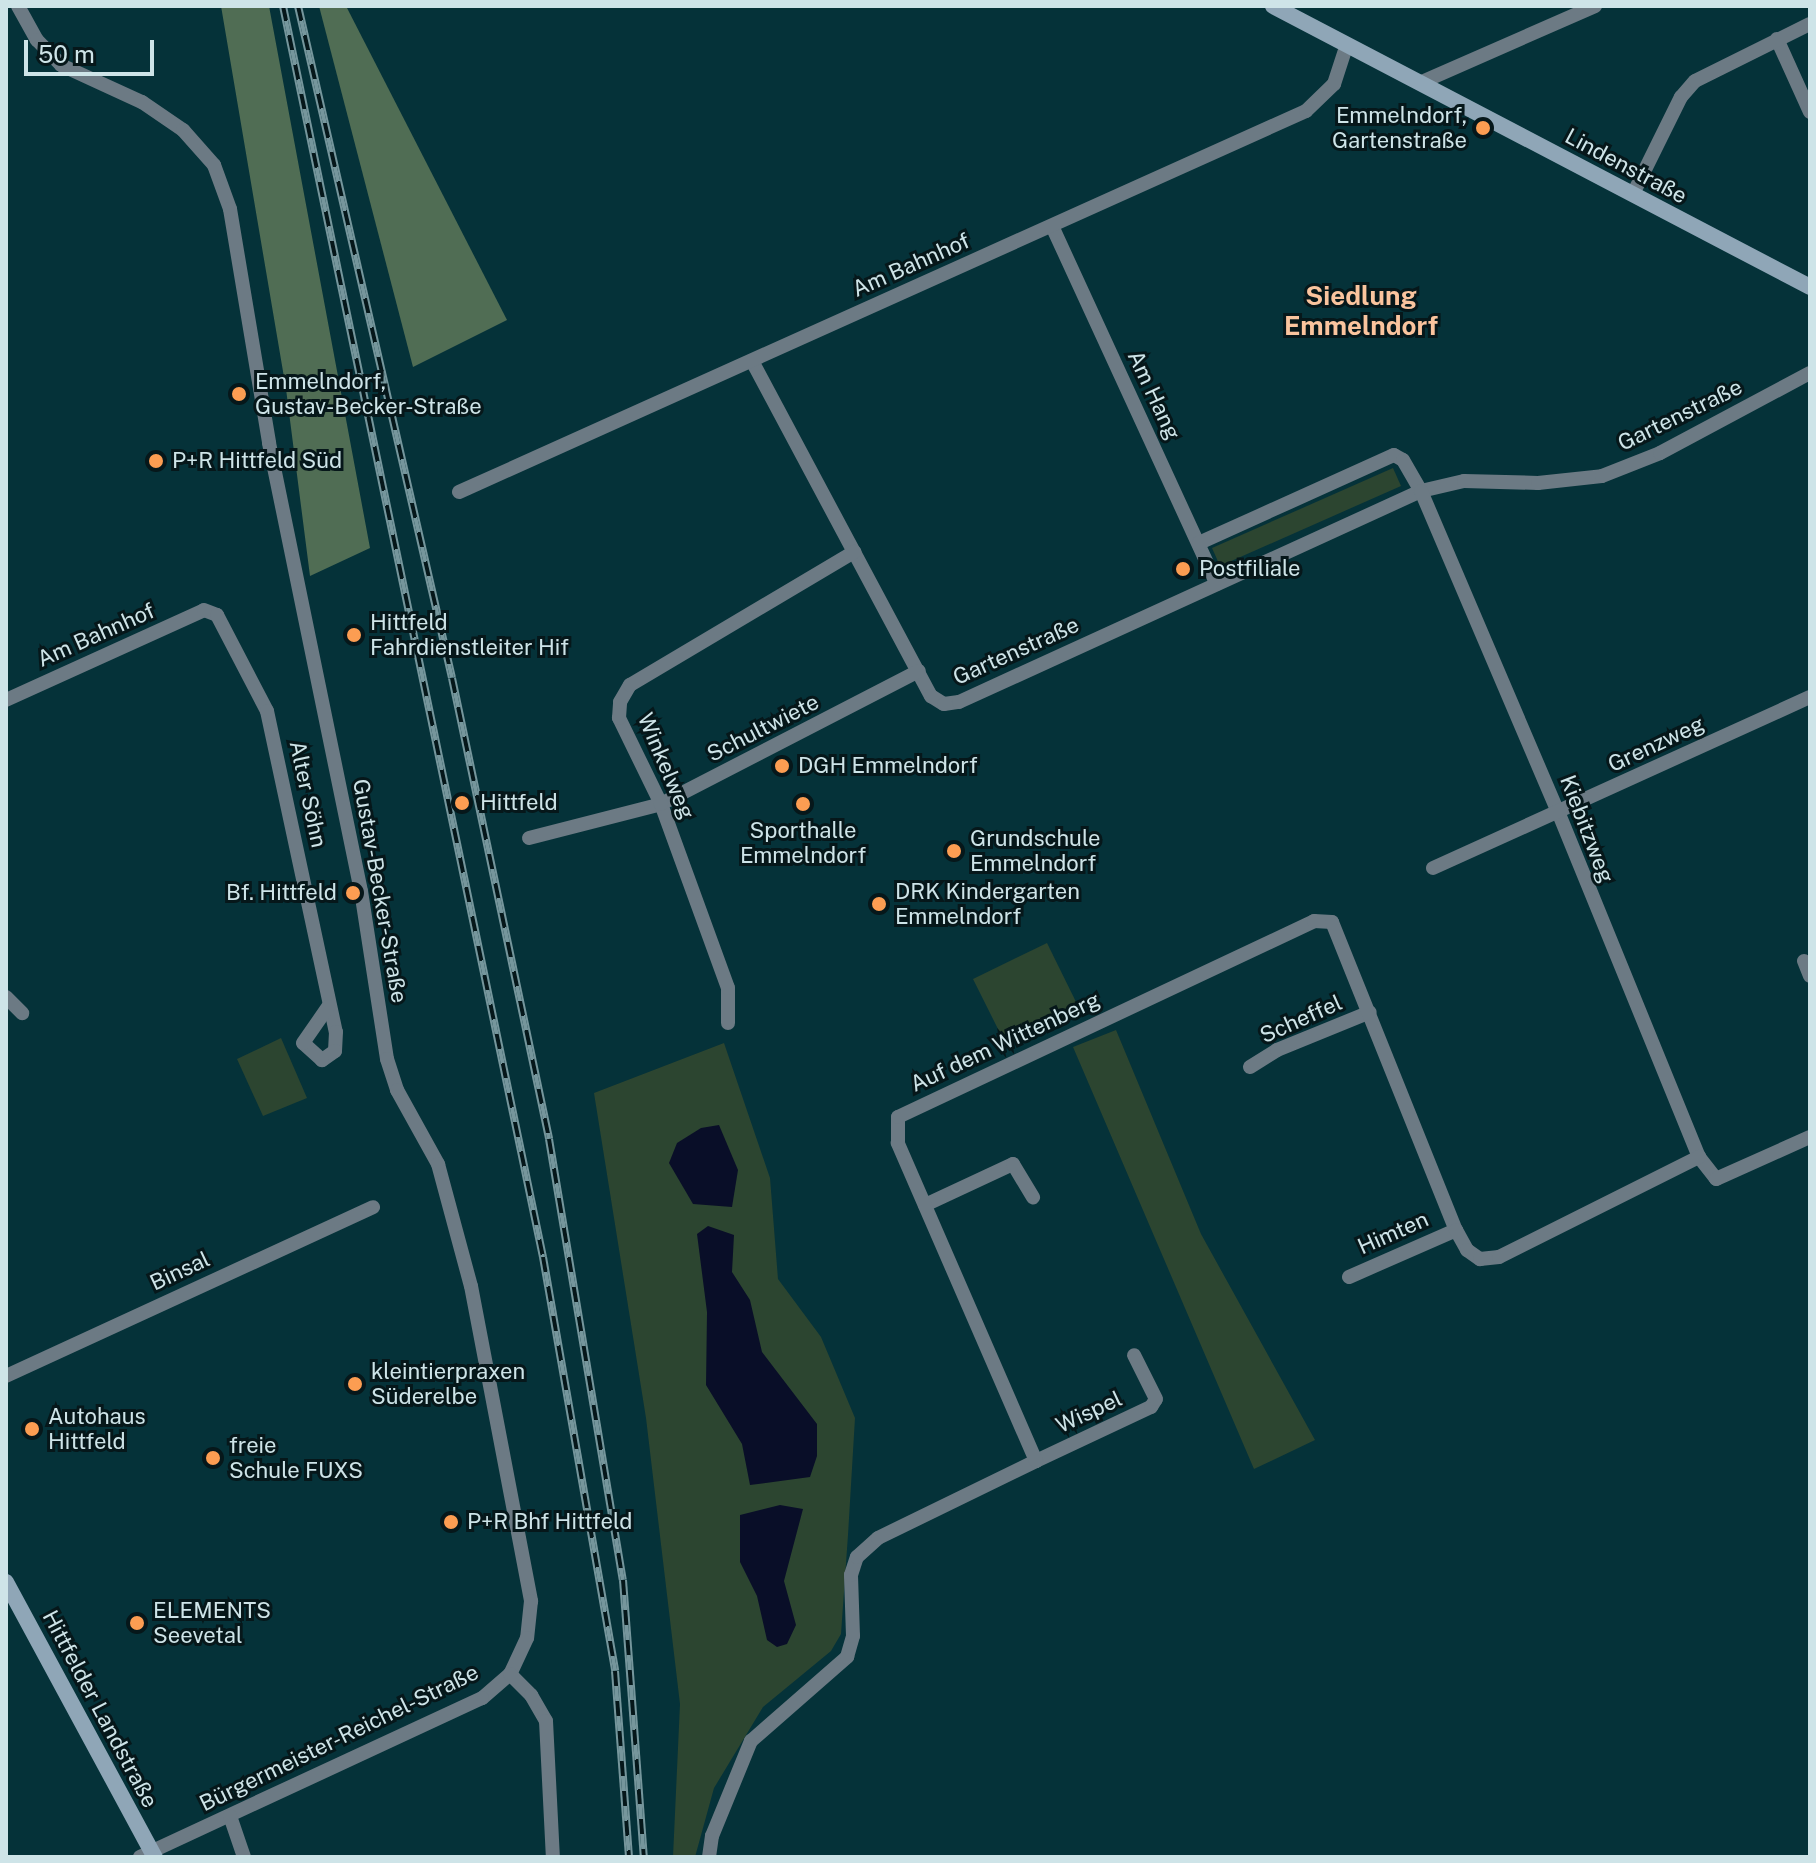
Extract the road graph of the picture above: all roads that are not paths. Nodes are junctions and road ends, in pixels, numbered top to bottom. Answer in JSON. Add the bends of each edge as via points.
{"nodes":[{"id":1,"x":18,"y":6,"type":"edge"},
{"id":2,"x":1273,"y":6,"type":"edge"},
{"id":3,"x":1595,"y":6,"type":"edge"},
{"id":4,"x":1810,"y":24,"type":"edge"},
{"id":5,"x":1777,"y":39,"type":"junction"},
{"id":6,"x":1347,"y":44,"type":"junction"},
{"id":7,"x":1422,"y":82,"type":"junction"},
{"id":8,"x":1810,"y":112,"type":"edge"},
{"id":9,"x":1633,"y":194,"type":"junction"},
{"id":10,"x":1052,"y":226,"type":"junction"},
{"id":11,"x":1810,"y":287,"type":"edge"},
{"id":12,"x":752,"y":361,"type":"junction"},
{"id":13,"x":1810,"y":373,"type":"edge"},
{"id":14,"x":1421,"y":491,"type":"junction"},
{"id":15,"x":459,"y":492,"type":"dead end"},
{"id":16,"x":1199,"y":543,"type":"junction"},
{"id":17,"x":854,"y":552,"type":"junction"},
{"id":18,"x":1217,"y":584,"type":"junction"},
{"id":19,"x":204,"y":610,"type":"joint"},
{"id":20,"x":919,"y":671,"type":"junction"},
{"id":21,"x":1810,"y":697,"type":"edge"},
{"id":22,"x":6,"y":700,"type":"edge"},
{"id":23,"x":661,"y":804,"type":"junction"},
{"id":24,"x":1559,"y":814,"type":"junction"},
{"id":25,"x":529,"y":838,"type":"dead end"},
{"id":26,"x":1433,"y":868,"type":"dead end"},
{"id":27,"x":1804,"y":961,"type":"dead end"},
{"id":28,"x":1810,"y":976,"type":"edge"},
{"id":29,"x":6,"y":997,"type":"edge"},
{"id":30,"x":328,"y":1007,"type":"dead end"},
{"id":31,"x":1370,"y":1012,"type":"junction"},
{"id":32,"x":22,"y":1013,"type":"dead end"},
{"id":33,"x":728,"y":1023,"type":"dead end"},
{"id":34,"x":1250,"y":1067,"type":"dead end"},
{"id":35,"x":1810,"y":1137,"type":"edge"},
{"id":36,"x":1699,"y":1157,"type":"junction"},
{"id":37,"x":1033,"y":1197,"type":"dead end"},
{"id":38,"x":925,"y":1205,"type":"junction"},
{"id":39,"x":373,"y":1207,"type":"dead end"},
{"id":40,"x":1456,"y":1230,"type":"junction"},
{"id":41,"x":1349,"y":1277,"type":"dead end"},
{"id":42,"x":1134,"y":1355,"type":"dead end"},
{"id":43,"x":6,"y":1376,"type":"edge"},
{"id":44,"x":1036,"y":1461,"type":"junction"},
{"id":45,"x":6,"y":1582,"type":"edge"},
{"id":46,"x":510,"y":1674,"type":"junction"},
{"id":47,"x":230,"y":1816,"type":"junction"},
{"id":48,"x":149,"y":1855,"type":"edge"},
{"id":49,"x":244,"y":1857,"type":"edge"},
{"id":50,"x":553,"y":1857,"type":"edge"},
{"id":51,"x":709,"y":1857,"type":"edge"}],
"edges":[{"from":1,"to":46,"type":"street","name":"Gustav-Becker-Straße","via":[[37,40],[61,65],[142,102],[183,130],[214,165],[230,209],[293,566],[397,1090],[438,1164],[471,1286],[524,1552],[530,1613],[527,1638]]},
{"from":2,"to":6,"type":"street","name":"Lindenstraße"},
{"from":3,"to":7,"type":"street"},
{"from":4,"to":5,"type":"street"},
{"from":5,"to":8,"type":"street"},
{"from":5,"to":9,"type":"street","via":[[1695,81],[1681,97]]},
{"from":6,"to":7,"type":"street","name":"Lindenstraße"},
{"from":6,"to":10,"type":"street","name":"Am Bahnhof","via":[[1334,84],[1306,111]]},
{"from":7,"to":9,"type":"street","name":"Lindenstraße"},
{"from":9,"to":11,"type":"street","name":"Lindenstraße"},
{"from":10,"to":12,"type":"street","name":"Am Bahnhof"},
{"from":10,"to":16,"type":"street","name":"Am Hang"},
{"from":12,"to":15,"type":"street","name":"Am Bahnhof"},
{"from":12,"to":17,"type":"street","name":"Gartenstraße"},
{"from":13,"to":14,"type":"street","name":"Gartenstraße","via":[[1660,453],[1602,476],[1538,483],[1464,481]]},
{"from":14,"to":16,"type":"street","via":[[1394,455]]},
{"from":14,"to":18,"type":"street","name":"Gartenstraße"},
{"from":14,"to":24,"type":"street","name":"Kiebitzweg"},
{"from":16,"to":18,"type":"street","name":"Am Hang"},
{"from":17,"to":20,"type":"street","name":"Gartenstraße"},
{"from":17,"to":23,"type":"street","name":"Winkelweg","via":[[630,685],[620,702],[619,718]]},
{"from":18,"to":20,"type":"street","name":"Gartenstraße","via":[[959,702],[944,704],[931,696]]},
{"from":19,"to":22,"type":"street","name":"Am Bahnhof"},
{"from":19,"to":30,"type":"street","name":"Alter Söhn","via":[[217,615],[267,711]]},
{"from":20,"to":23,"type":"street","name":"Schultwiete"},
{"from":21,"to":24,"type":"street","name":"Grenzweg"},
{"from":23,"to":25,"type":"street","name":"Schultwiete"},
{"from":23,"to":33,"type":"street","name":"Winkelweg","via":[[728,988]]},
{"from":24,"to":26,"type":"street","name":"Grenzweg"},
{"from":24,"to":36,"type":"street","name":"Kiebitzweg"},
{"from":27,"to":28,"type":"street"},
{"from":29,"to":32,"type":"street"},
{"from":31,"to":34,"type":"street","name":"Scheffel","via":[[1277,1050]]},
{"from":31,"to":38,"type":"street","name":"Auf dem Wittenberg","via":[[1341,934],[1332,922],[1314,921],[898,1117],[898,1143]]},
{"from":31,"to":40,"type":"street","name":"Auf dem Wittenberg"},
{"from":35,"to":36,"type":"street","name":"Kiebitzweg","via":[[1716,1179]]},
{"from":36,"to":40,"type":"street","name":"Auf dem Wittenberg","via":[[1499,1257],[1480,1259],[1467,1250]]},
{"from":37,"to":38,"type":"street","via":[[1013,1164]]},
{"from":38,"to":44,"type":"street","name":"Auf dem Wittenberg"},
{"from":39,"to":43,"type":"street","name":"Binsal"},
{"from":40,"to":41,"type":"street","name":"Himten"},
{"from":42,"to":44,"type":"street","name":"Wispel","via":[[1156,1399],[1151,1407]]},
{"from":44,"to":51,"type":"street","via":[[878,1538],[857,1557],[851,1575],[853,1636],[847,1657],[751,1741],[712,1836]]},
{"from":45,"to":48,"type":"street","name":"Hittfelder Landstraße"},
{"from":46,"to":47,"type":"street","name":"Bürgermeister-Reichel-Straße","via":[[482,1698]]},
{"from":46,"to":50,"type":"street","via":[[546,1721]]},
{"from":47,"to":48,"type":"street","name":"Bürgermeister-Reichel-Straße"},
{"from":47,"to":49,"type":"street"}]}
